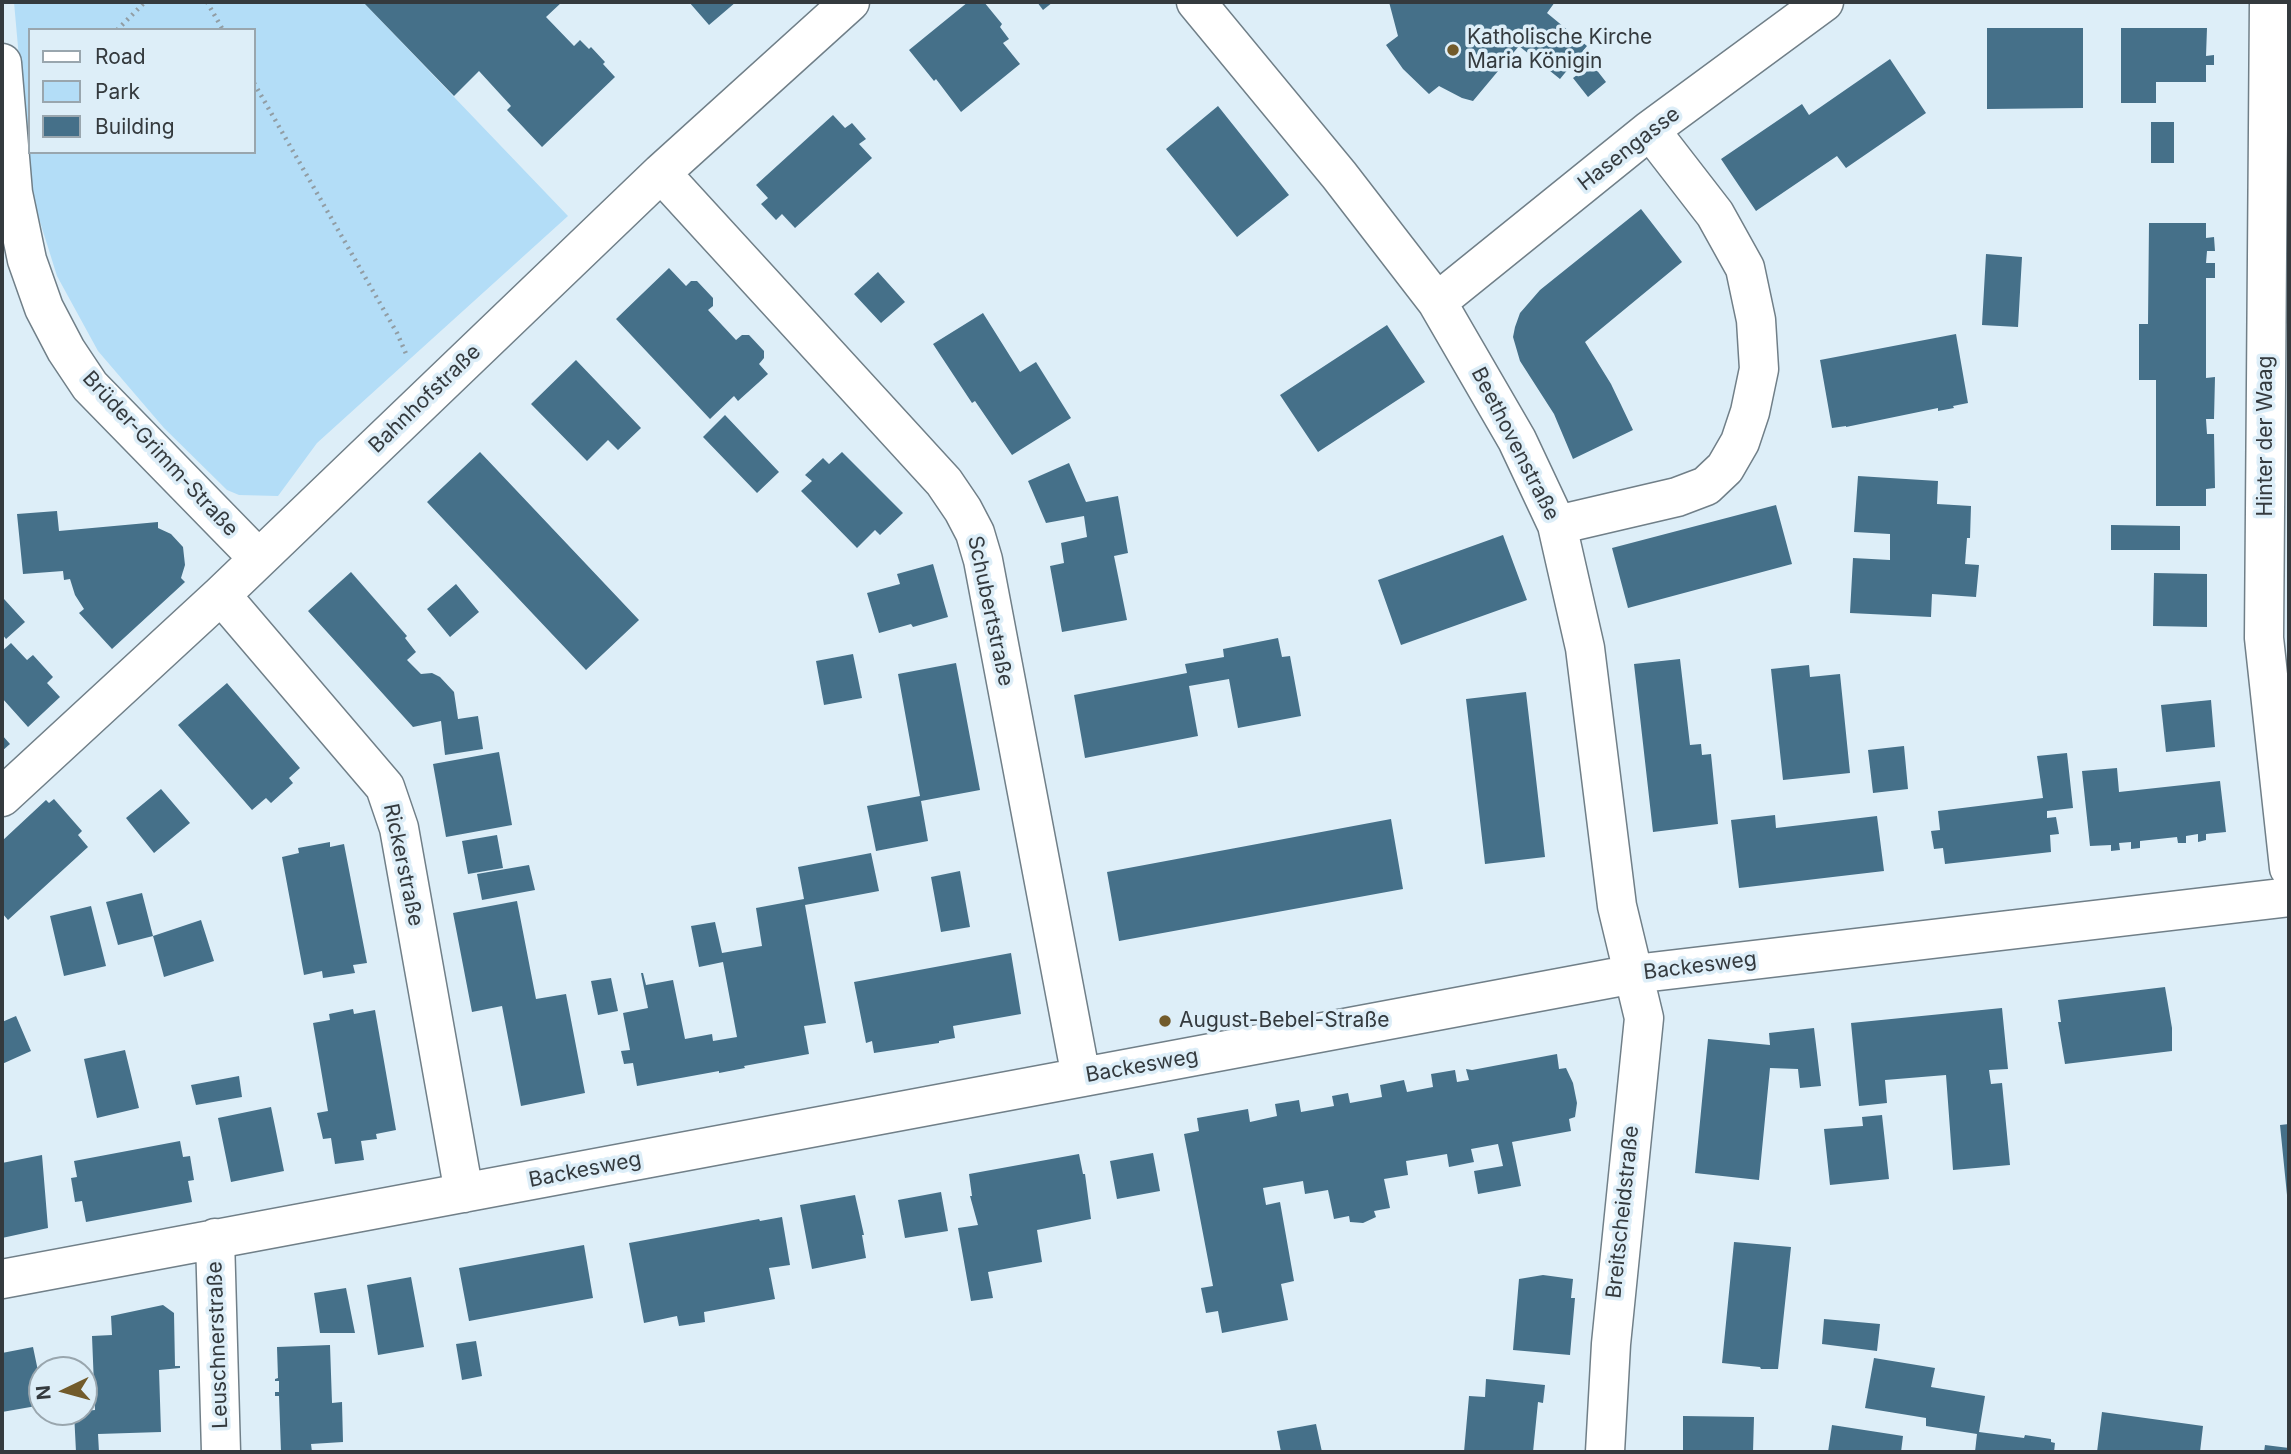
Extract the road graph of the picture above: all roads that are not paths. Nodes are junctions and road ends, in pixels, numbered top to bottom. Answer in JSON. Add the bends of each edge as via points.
{"nodes":[{"id":1,"x":850,"y":2,"type":"edge"},
{"id":2,"x":1196,"y":2,"type":"edge"},
{"id":3,"x":1825,"y":2,"type":"edge"},
{"id":4,"x":2269,"y":2,"type":"edge"},
{"id":5,"x":2,"y":64,"type":"edge"},
{"id":6,"x":1650,"y":130,"type":"junction"},
{"id":7,"x":661,"y":173,"type":"junction"},
{"id":8,"x":1437,"y":302,"type":"junction"},
{"id":9,"x":1557,"y":525,"type":"junction"},
{"id":10,"x":258,"y":558,"type":"junction"},
{"id":11,"x":221,"y":595,"type":"junction"},
{"id":12,"x":2,"y":797,"type":"edge"},
{"id":13,"x":2289,"y":868,"type":"edge"},
{"id":14,"x":2289,"y":897,"type":"edge"},
{"id":15,"x":1634,"y":974,"type":"junction"},
{"id":16,"x":1081,"y":1077,"type":"junction"},
{"id":17,"x":464,"y":1193,"type":"junction"},
{"id":18,"x":215,"y":1238,"type":"junction"},
{"id":19,"x":2,"y":1279,"type":"edge"},
{"id":20,"x":222,"y":1452,"type":"edge"},
{"id":21,"x":1605,"y":1452,"type":"edge"}],
"edges":[{"from":1,"to":7,"type":"street","name":"Bahnhofstraße"},
{"from":2,"to":8,"type":"street","name":"Beethovenstraße","via":[[1339,174]]},
{"from":3,"to":6,"type":"street","name":"Hasengasse"},
{"from":4,"to":13,"type":"street","name":"Hinter der Waag","via":[[2264,638]]},
{"from":5,"to":10,"type":"street","name":"Brüder-Grimm-Straße","via":[[13,193],[27,260],[44,308],[90,386]]},
{"from":6,"to":8,"type":"street","name":"Hasengasse"},
{"from":6,"to":9,"type":"street","via":[[1715,214],[1745,268],[1756,320],[1759,369],[1750,412],[1726,468],[1706,486]]},
{"from":7,"to":10,"type":"street","name":"Bahnhofstraße"},
{"from":7,"to":16,"type":"street","name":"Schubertstraße","via":[[944,482],[975,533]]},
{"from":8,"to":9,"type":"street","name":"Beethovenstraße","via":[[1517,440]]},
{"from":9,"to":15,"type":"street","name":"Beethovenstraße","via":[[1585,648],[1617,906]]},
{"from":10,"to":11,"type":"street","name":"Bahnhofstraße"},
{"from":11,"to":12,"type":"street","name":"Bahnhofstraße"},
{"from":11,"to":17,"type":"street","name":"Rickerstraße","via":[[385,787],[399,828]]},
{"from":14,"to":15,"type":"street","name":"Backesweg"},
{"from":15,"to":16,"type":"street","name":"Backesweg"},
{"from":15,"to":21,"type":"street","name":"Breitscheidstraße","via":[[1644,1018],[1612,1331]]},
{"from":16,"to":17,"type":"street","name":"Backesweg"},
{"from":17,"to":18,"type":"street","name":"Backesweg"},
{"from":18,"to":19,"type":"street","name":"Backesweg"},
{"from":18,"to":20,"type":"street","name":"Leuschnerstraße"}]}
